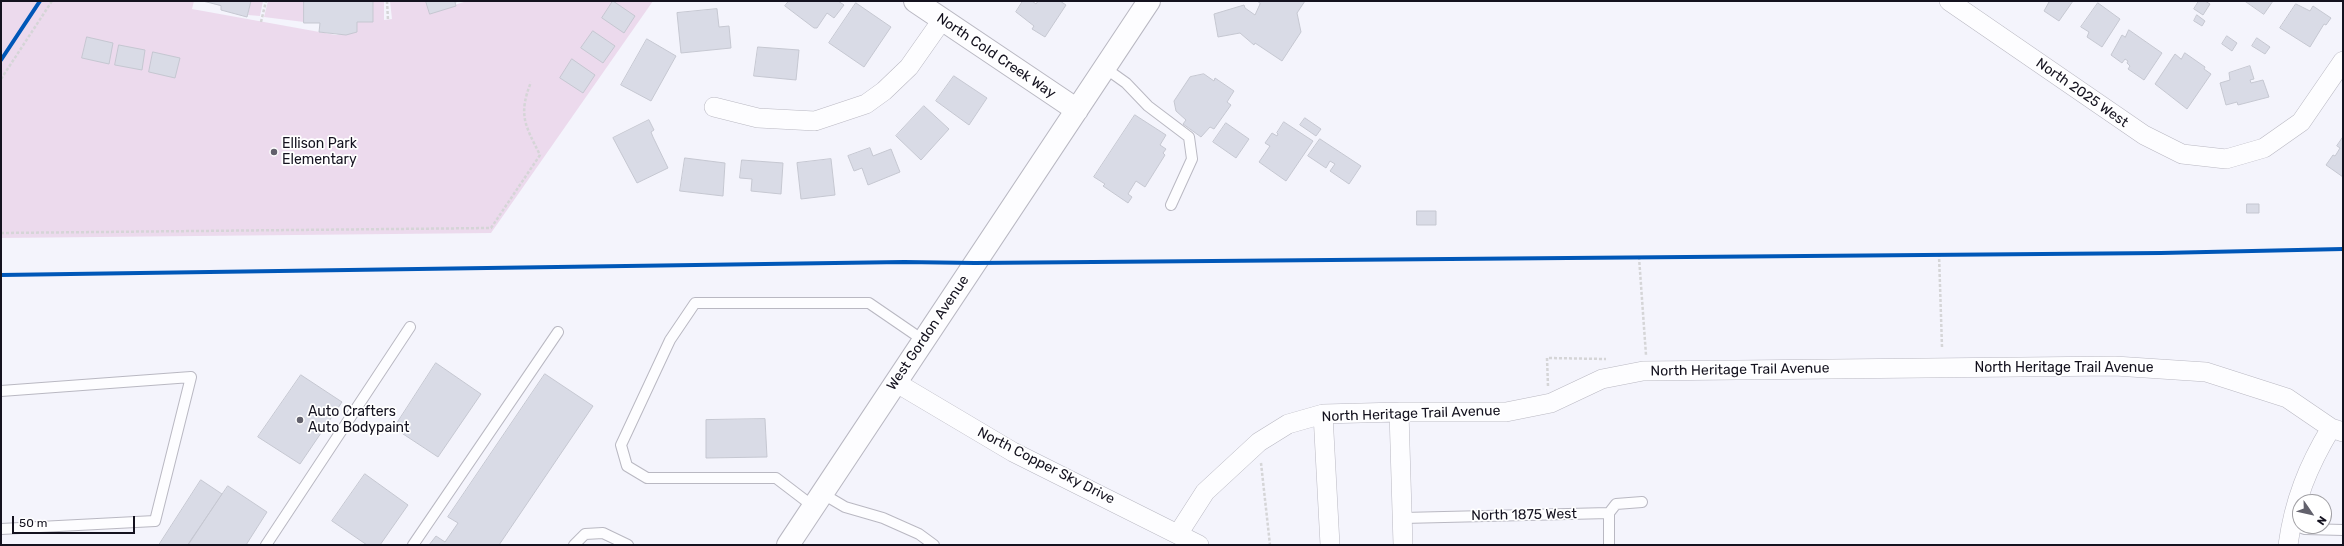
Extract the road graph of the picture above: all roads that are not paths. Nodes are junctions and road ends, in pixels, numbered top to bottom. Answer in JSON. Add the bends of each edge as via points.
{"nodes":[{"id":1,"x":915,"y":1,"type":"edge"},
{"id":2,"x":1149,"y":1,"type":"edge"},
{"id":3,"x":1949,"y":1,"type":"edge"},
{"id":4,"x":942,"y":20,"type":"junction"},
{"id":5,"x":2343,"y":61,"type":"edge"},
{"id":6,"x":1105,"y":68,"type":"junction"},
{"id":7,"x":714,"y":107,"type":"dead end"},
{"id":8,"x":1077,"y":110,"type":"junction"},
{"id":9,"x":1171,"y":205,"type":"dead end"},
{"id":10,"x":410,"y":327,"type":"dead end"},
{"id":11,"x":558,"y":332,"type":"dead end"},
{"id":12,"x":923,"y":340,"type":"junction"},
{"id":13,"x":895,"y":382,"type":"junction"},
{"id":14,"x":1,"y":391,"type":"edge"},
{"id":15,"x":1399,"y":412,"type":"junction"},
{"id":16,"x":1323,"y":414,"type":"junction"},
{"id":17,"x":2337,"y":430,"type":"edge"},
{"id":18,"x":818,"y":501,"type":"junction"},
{"id":19,"x":1642,"y":502,"type":"dead end"},
{"id":20,"x":1609,"y":513,"type":"junction"},
{"id":21,"x":1403,"y":518,"type":"junction"},
{"id":22,"x":2291,"y":524,"type":"junction"},
{"id":23,"x":1,"y":529,"type":"edge"},
{"id":24,"x":2343,"y":530,"type":"edge"},
{"id":25,"x":1178,"y":534,"type":"junction"},
{"id":26,"x":613,"y":541,"type":"edge"},
{"id":27,"x":266,"y":545,"type":"edge"},
{"id":28,"x":413,"y":545,"type":"edge"},
{"id":29,"x":574,"y":545,"type":"edge"},
{"id":30,"x":628,"y":545,"type":"edge"},
{"id":31,"x":788,"y":545,"type":"edge"},
{"id":32,"x":934,"y":545,"type":"edge"},
{"id":33,"x":1199,"y":545,"type":"edge"},
{"id":34,"x":1330,"y":545,"type":"edge"},
{"id":35,"x":1403,"y":545,"type":"edge"},
{"id":36,"x":1608,"y":545,"type":"edge"},
{"id":37,"x":2288,"y":545,"type":"edge"}],
"edges":[{"from":1,"to":4,"type":"main road","name":"North Cold Creek Way"},
{"from":2,"to":6,"type":"main road","name":"West Gordon Avenue"},
{"from":3,"to":5,"type":"street","name":"North 2025 West","via":[[2144,135],[2182,154],[2226,159],[2264,148],[2301,122]]},
{"from":4,"to":7,"type":"street","via":[[909,67],[866,104],[815,121],[758,118]]},
{"from":4,"to":8,"type":"main road","name":"North Cold Creek Way"},
{"from":6,"to":8,"type":"main road","name":"West Gordon Avenue"},
{"from":6,"to":9,"type":"lane","via":[[1126,83],[1148,106],[1189,137],[1192,159]]},
{"from":8,"to":12,"type":"main road","name":"West Gordon Avenue"},
{"from":10,"to":27,"type":"lane"},
{"from":11,"to":28,"type":"lane"},
{"from":12,"to":13,"type":"main road","name":"West Gordon Avenue"},
{"from":12,"to":18,"type":"lane","via":[[869,303],[695,303],[674,334],[622,445],[627,466],[647,478],[776,478]]},
{"from":13,"to":18,"type":"main road","name":"West Gordon Avenue"},
{"from":13,"to":25,"type":"street","name":"North Copper Sky Drive","via":[[1013,452]]},
{"from":14,"to":23,"type":"lane","via":[[191,377],[155,521]]},
{"from":15,"to":16,"type":"street","name":"North Heritage Trail Avenue"},
{"from":15,"to":17,"type":"street","name":"North Heritage Trail Avenue","via":[[1506,412],[1551,403],[1602,379],[1643,371],[2115,366],[2206,372],[2287,398]]},
{"from":15,"to":21,"type":"street"},
{"from":16,"to":25,"type":"street","name":"North Heritage Trail Avenue","via":[[1288,424],[1259,442],[1205,492]]},
{"from":16,"to":34,"type":"street"},
{"from":17,"to":22,"type":"street","via":[[2309,464]]},
{"from":18,"to":31,"type":"main road","name":"West Gordon Avenue"},
{"from":18,"to":32,"type":"lane","via":[[883,518],[919,534]]},
{"from":19,"to":20,"type":"lane","via":[[1616,504]]},
{"from":20,"to":21,"type":"lane","name":"North 1875 West"},
{"from":20,"to":36,"type":"lane"},
{"from":21,"to":35,"type":"street"},
{"from":22,"to":24,"type":"lane","via":[[2305,529]]},
{"from":22,"to":37,"type":"street"},
{"from":25,"to":33,"type":"street","name":"North Copper Sky Drive"},
{"from":26,"to":29,"type":"lane","via":[[603,533],[584,534]]},
{"from":26,"to":30,"type":"lane"}]}
